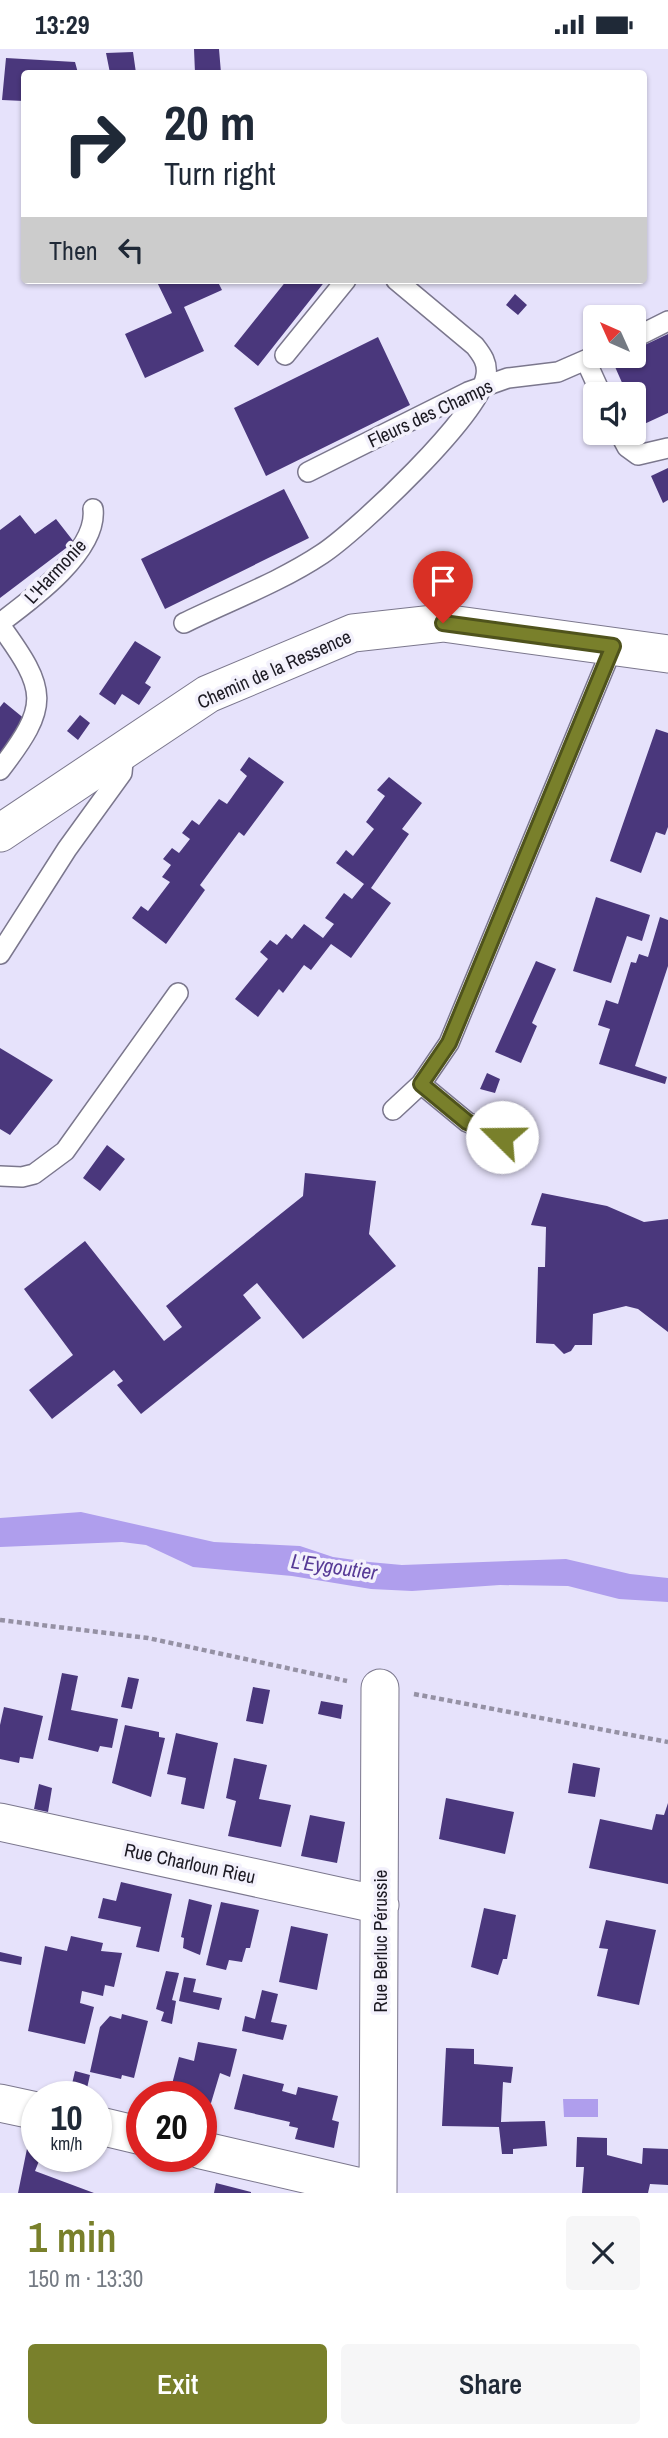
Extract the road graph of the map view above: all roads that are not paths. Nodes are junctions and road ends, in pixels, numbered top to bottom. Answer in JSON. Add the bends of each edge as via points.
{"nodes":[{"id":1,"x":343,"y":284,"type":"edge"},
{"id":2,"x":401,"y":284,"type":"edge"},
{"id":3,"x":668,"y":321,"type":"edge"},
{"id":4,"x":646,"y":332,"type":"edge"},
{"id":5,"x":285,"y":355,"type":"dead end"},
{"id":6,"x":583,"y":361,"type":"edge"},
{"id":7,"x":483,"y":386,"type":"junction"},
{"id":8,"x":626,"y":445,"type":"edge"},
{"id":9,"x":668,"y":448,"type":"edge"},
{"id":10,"x":308,"y":472,"type":"dead end"},
{"id":11,"x":93,"y":509,"type":"dead end"},
{"id":12,"x":184,"y":623,"type":"dead end"},
{"id":13,"x":0,"y":624,"type":"edge"},
{"id":14,"x":613,"y":646,"type":"junction"},
{"id":15,"x":668,"y":654,"type":"edge"},
{"id":16,"x":124,"y":751,"type":"junction"},
{"id":17,"x":0,"y":770,"type":"edge"},
{"id":18,"x":0,"y":833,"type":"edge"},
{"id":19,"x":0,"y":954,"type":"edge"},
{"id":20,"x":178,"y":993,"type":"dead end"},
{"id":21,"x":421,"y":1084,"type":"junction"},
{"id":22,"x":393,"y":1110,"type":"dead end"},
{"id":23,"x":502,"y":1137,"type":"dead end"},
{"id":24,"x":0,"y":1176,"type":"edge"},
{"id":25,"x":380,"y":1688,"type":"road end"},
{"id":26,"x":0,"y":1822,"type":"edge"},
{"id":27,"x":380,"y":1905,"type":"junction"},
{"id":28,"x":0,"y":2103,"type":"edge"},
{"id":29,"x":21,"y":2108,"type":"edge"},
{"id":30,"x":217,"y":2154,"type":"edge"},
{"id":31,"x":378,"y":2192,"type":"edge"}],
"edges":[{"from":1,"to":5,"type":"lane"},
{"from":2,"to":7,"type":"lane","via":[[475,346],[486,366]]},
{"from":3,"to":4,"type":"lane"},
{"from":6,"to":7,"type":"lane","name":"Fleurs des Champs","via":[[558,372]]},
{"from":7,"to":10,"type":"lane","name":"Fleurs des Champs"},
{"from":7,"to":12,"type":"lane","via":[[467,414],[436,450],[336,544]]},
{"from":8,"to":9,"type":"lane","via":[[638,455]]},
{"from":11,"to":13,"type":"lane","name":"L'Harmonie","via":[[94,524],[78,550],[39,594]]},
{"from":13,"to":17,"type":"lane","via":[[23,656],[38,700],[26,736]]},
{"from":14,"to":15,"type":"street","name":"Chemin de la Ressence"},
{"from":14,"to":16,"type":"street","name":"Chemin de la Ressence","via":[[443,623],[353,633],[208,694]]},
{"from":14,"to":21,"type":"lane","via":[[449,1043]]},
{"from":16,"to":18,"type":"street","name":"Chemin de la Ressence"},
{"from":16,"to":19,"type":"lane","via":[[122,773]]},
{"from":20,"to":24,"type":"lane","via":[[65,1151],[34,1174]]},
{"from":21,"to":22,"type":"lane"},
{"from":21,"to":23,"type":"lane","via":[[467,1122]]},
{"from":25,"to":27,"type":"street","name":"Rue Berluc Pérussie"},
{"from":26,"to":27,"type":"street","name":"Rue Charloun Rieu"},
{"from":27,"to":31,"type":"street","name":"Rue Berluc Pérussie"},
{"from":28,"to":29,"type":"street"},
{"from":30,"to":31,"type":"street"}]}
